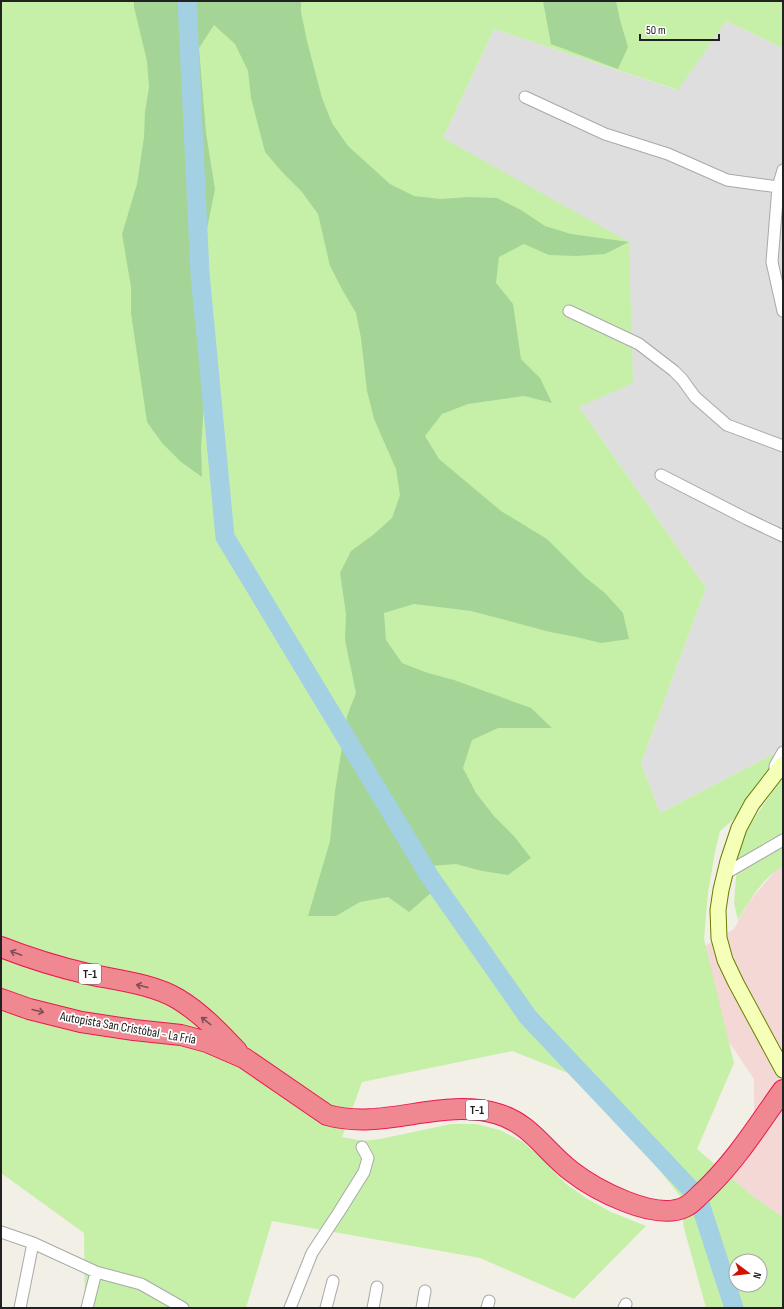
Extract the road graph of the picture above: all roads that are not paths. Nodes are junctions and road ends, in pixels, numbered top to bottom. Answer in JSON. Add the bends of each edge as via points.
{"nodes":[{"id":1,"x":525,"y":97,"type":"dead end"},
{"id":2,"x":783,"y":170,"type":"edge"},
{"id":3,"x":778,"y":187,"type":"junction"},
{"id":4,"x":569,"y":311,"type":"dead end"},
{"id":5,"x":783,"y":311,"type":"edge"},
{"id":6,"x":783,"y":446,"type":"edge"},
{"id":7,"x":661,"y":475,"type":"dead end"},
{"id":8,"x":783,"y":536,"type":"edge"},
{"id":9,"x":783,"y":752,"type":"edge"},
{"id":10,"x":783,"y":764,"type":"edge"},
{"id":11,"x":779,"y":776,"type":"edge"},
{"id":12,"x":783,"y":840,"type":"edge"},
{"id":13,"x":726,"y":873,"type":"junction"},
{"id":14,"x":1,"y":947,"type":"edge"},
{"id":15,"x":1,"y":999,"type":"edge"},
{"id":16,"x":244,"y":1058,"type":"junction"},
{"id":17,"x":783,"y":1070,"type":"edge"},
{"id":18,"x":783,"y":1090,"type":"edge"},
{"id":19,"x":362,"y":1147,"type":"dead end"},
{"id":20,"x":1,"y":1232,"type":"edge"},
{"id":21,"x":33,"y":1243,"type":"junction"},
{"id":22,"x":96,"y":1272,"type":"junction"},
{"id":23,"x":333,"y":1281,"type":"dead end"},
{"id":24,"x":377,"y":1287,"type":"dead end"},
{"id":25,"x":425,"y":1291,"type":"dead end"},
{"id":26,"x":20,"y":1308,"type":"edge"},
{"id":27,"x":87,"y":1308,"type":"edge"},
{"id":28,"x":183,"y":1308,"type":"edge"},
{"id":29,"x":290,"y":1308,"type":"edge"},
{"id":30,"x":326,"y":1308,"type":"edge"},
{"id":31,"x":373,"y":1308,"type":"edge"},
{"id":32,"x":422,"y":1308,"type":"edge"}],
"edges":[{"from":1,"to":3,"type":"street","via":[[605,134],[668,154],[727,180]]},
{"from":2,"to":3,"type":"street"},
{"from":3,"to":5,"type":"street","via":[[772,262]]},
{"from":4,"to":6,"type":"street","via":[[639,344],[674,371],[695,397],[727,425]]},
{"from":7,"to":8,"type":"street"},
{"from":9,"to":11,"type":"street","via":[[775,766]]},
{"from":10,"to":11,"type":"main road"},
{"from":11,"to":13,"type":"main road","via":[[752,804],[739,828]]},
{"from":12,"to":13,"type":"street"},
{"from":13,"to":17,"type":"main road","via":[[718,910],[719,938],[725,960]]},
{"from":16,"to":14,"type":"highway","name":"Autopista San Cristóbal - La Fría","number":"T-1","one_way":true,"via":[[212,1025],[178,999],[160,990],[35,960]]},
{"from":15,"to":16,"type":"highway","name":"Autopista San Cristóbal - La Fría","number":"T-1","one_way":true,"via":[[81,1022],[181,1035],[207,1042]]},
{"from":16,"to":18,"type":"highway","number":"T-1","via":[[327,1115],[340,1119],[391,1118],[460,1108],[496,1113],[524,1126],[571,1171],[608,1193],[630,1204],[666,1211],[684,1208],[712,1183],[745,1146]]},
{"from":19,"to":29,"type":"street","via":[[368,1158],[364,1172],[312,1253]]},
{"from":20,"to":21,"type":"street"},
{"from":21,"to":22,"type":"street"},
{"from":21,"to":26,"type":"street"},
{"from":22,"to":27,"type":"street"},
{"from":22,"to":28,"type":"street","via":[[141,1284]]},
{"from":23,"to":30,"type":"street"},
{"from":24,"to":31,"type":"street"},
{"from":25,"to":32,"type":"street"}]}
